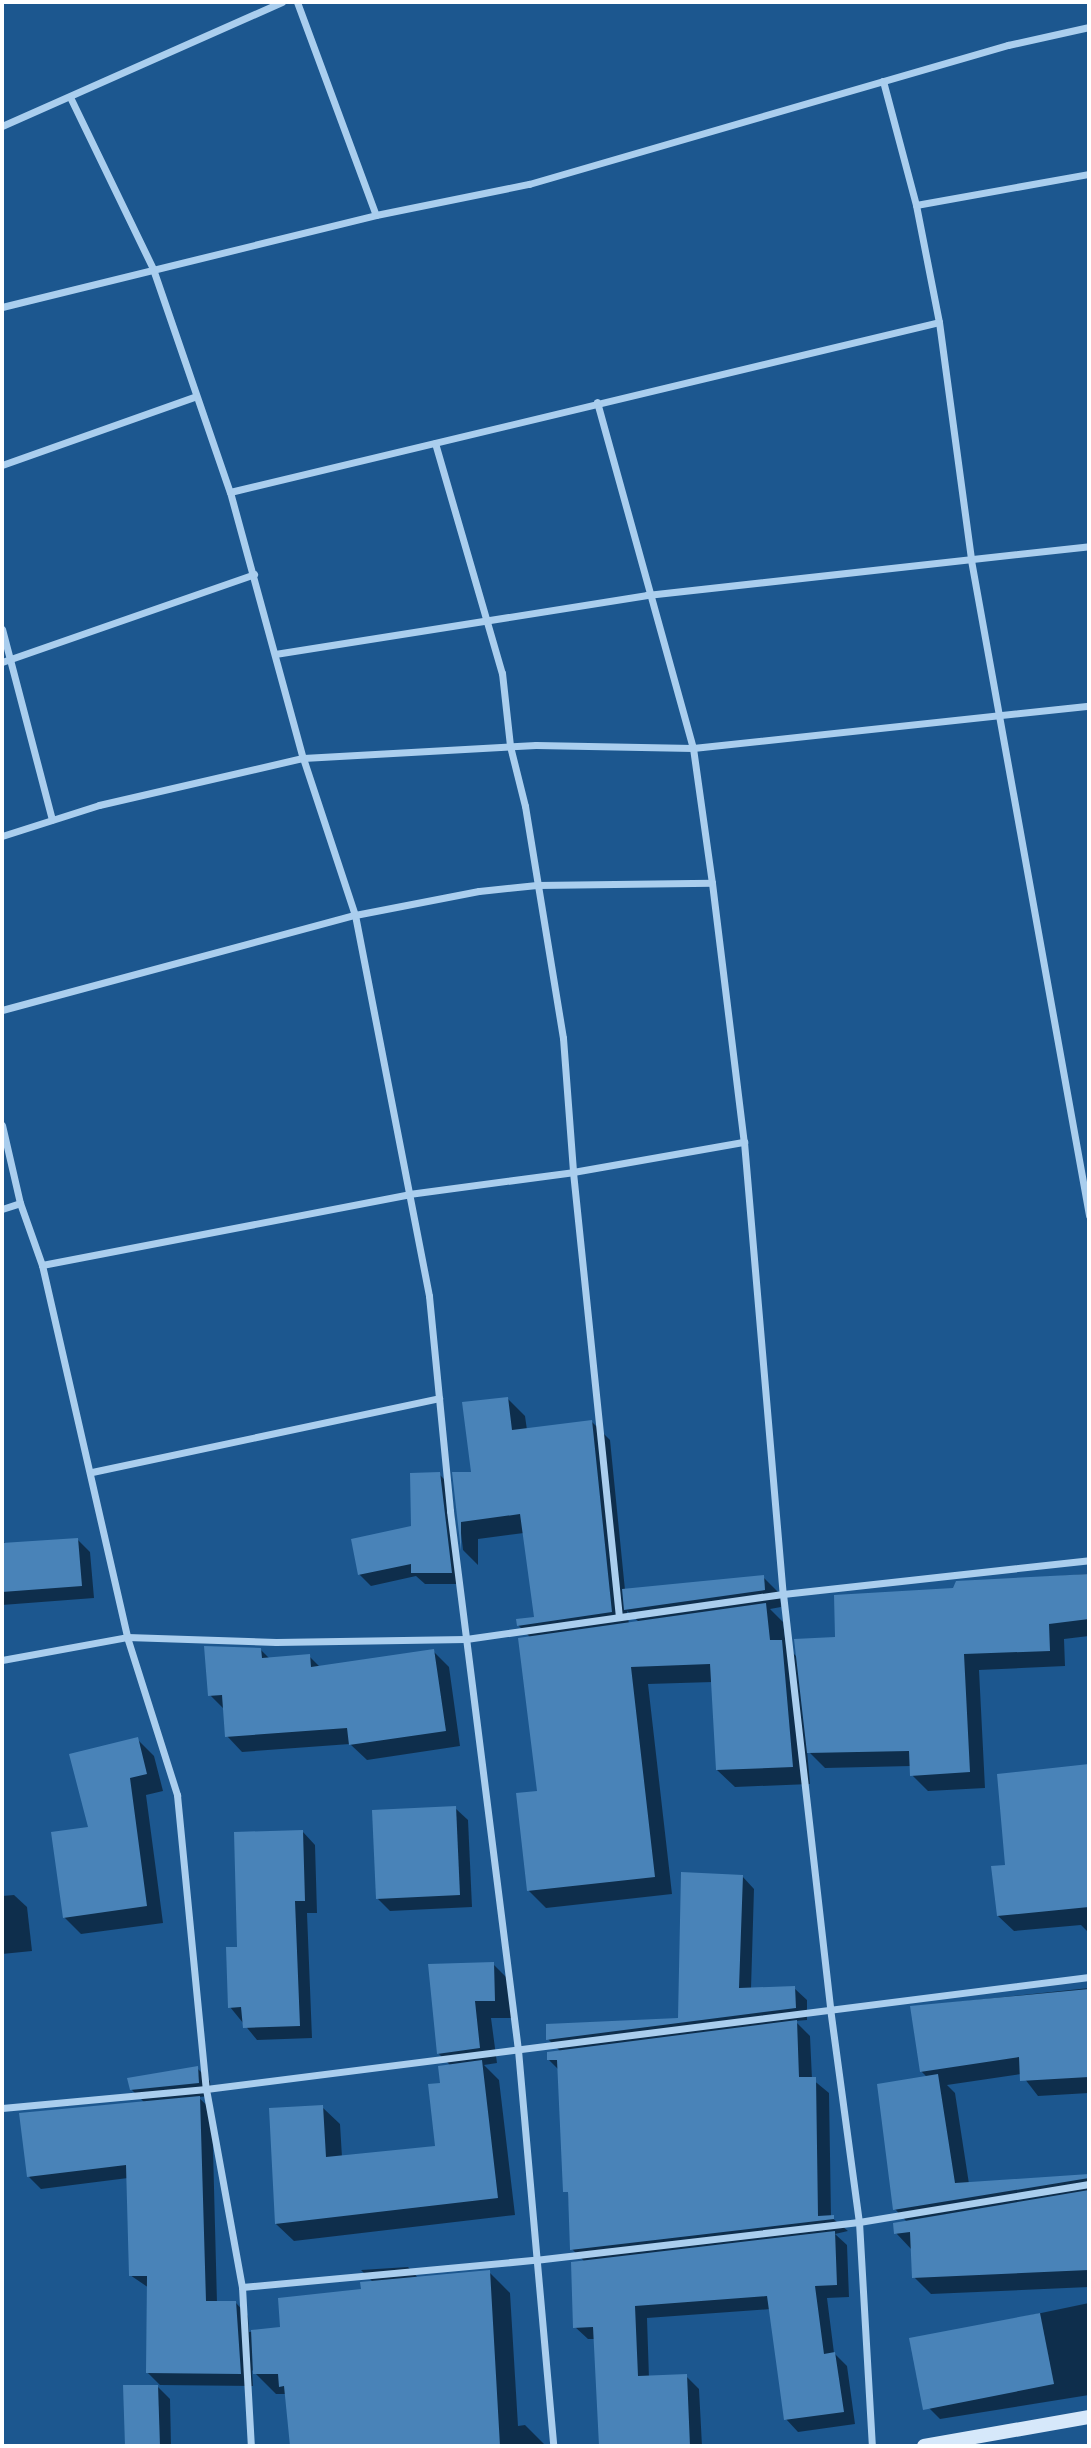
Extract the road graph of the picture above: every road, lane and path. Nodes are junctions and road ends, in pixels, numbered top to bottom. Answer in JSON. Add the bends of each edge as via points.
{"nodes":[{"id":1,"x":282,"y":2,"type":"edge"},
{"id":2,"x":297,"y":2,"type":"edge"},
{"id":3,"x":1089,"y":27,"type":"edge"},
{"id":4,"x":883,"y":81,"type":"junction"},
{"id":5,"x":70,"y":97,"type":"junction"},
{"id":6,"x":2,"y":126,"type":"edge"},
{"id":7,"x":1089,"y":174,"type":"edge"},
{"id":8,"x":916,"y":205,"type":"junction"},
{"id":9,"x":376,"y":215,"type":"junction"},
{"id":10,"x":153,"y":269,"type":"junction"},
{"id":11,"x":2,"y":307,"type":"edge"},
{"id":12,"x":939,"y":322,"type":"junction"},
{"id":13,"x":194,"y":397,"type":"junction"},
{"id":14,"x":597,"y":402,"type":"junction"},
{"id":15,"x":435,"y":443,"type":"junction"},
{"id":16,"x":2,"y":465,"type":"edge"},
{"id":17,"x":230,"y":492,"type":"junction"},
{"id":18,"x":1089,"y":546,"type":"edge"},
{"id":19,"x":971,"y":560,"type":"junction"},
{"id":20,"x":254,"y":574,"type":"junction"},
{"id":21,"x":647,"y":595,"type":"junction"},
{"id":22,"x":489,"y":620,"type":"junction"},
{"id":23,"x":2,"y":629,"type":"edge"},
{"id":24,"x":275,"y":654,"type":"junction"},
{"id":25,"x":11,"y":660,"type":"junction"},
{"id":26,"x":2,"y":662,"type":"edge"},
{"id":27,"x":1089,"y":706,"type":"edge"},
{"id":28,"x":1000,"y":715,"type":"junction"},
{"id":29,"x":509,"y":746,"type":"junction"},
{"id":30,"x":693,"y":748,"type":"junction"},
{"id":31,"x":303,"y":758,"type":"junction"},
{"id":32,"x":51,"y":820,"type":"junction"},
{"id":33,"x":2,"y":836,"type":"edge"},
{"id":34,"x":712,"y":883,"type":"junction"},
{"id":35,"x":537,"y":885,"type":"junction"},
{"id":36,"x":355,"y":915,"type":"junction"},
{"id":37,"x":2,"y":1010,"type":"edge"},
{"id":38,"x":2,"y":1125,"type":"edge"},
{"id":39,"x":744,"y":1142,"type":"junction"},
{"id":40,"x":573,"y":1172,"type":"junction"},
{"id":41,"x":409,"y":1194,"type":"junction"},
{"id":42,"x":20,"y":1203,"type":"junction"},
{"id":43,"x":2,"y":1209,"type":"edge"},
{"id":44,"x":1089,"y":1215,"type":"edge"},
{"id":45,"x":42,"y":1265,"type":"junction"},
{"id":46,"x":439,"y":1398,"type":"junction"},
{"id":47,"x":92,"y":1472,"type":"junction"},
{"id":48,"x":1089,"y":1560,"type":"edge"},
{"id":49,"x":783,"y":1594,"type":"junction"},
{"id":50,"x":619,"y":1617,"type":"junction"},
{"id":51,"x":127,"y":1637,"type":"junction"},
{"id":52,"x":466,"y":1640,"type":"junction"},
{"id":53,"x":2,"y":1660,"type":"edge"},
{"id":54,"x":1089,"y":1978,"type":"edge"},
{"id":55,"x":830,"y":2008,"type":"junction"},
{"id":56,"x":518,"y":2050,"type":"junction"},
{"id":57,"x":206,"y":2089,"type":"junction"},
{"id":58,"x":2,"y":2108,"type":"edge"},
{"id":59,"x":1089,"y":2184,"type":"edge"},
{"id":60,"x":859,"y":2222,"type":"junction"},
{"id":61,"x":535,"y":2260,"type":"junction"},
{"id":62,"x":242,"y":2287,"type":"junction"},
{"id":63,"x":1089,"y":2417,"type":"edge"},
{"id":64,"x":967,"y":2443,"type":"edge"},
{"id":65,"x":251,"y":2446,"type":"edge"},
{"id":66,"x":553,"y":2446,"type":"edge"},
{"id":67,"x":872,"y":2446,"type":"edge"},
{"id":68,"x":924,"y":2446,"type":"edge"}],
"edges":[{"from":1,"to":5,"type":"street"},
{"from":2,"to":9,"type":"street"},
{"from":3,"to":4,"type":"street"},
{"from":4,"to":8,"type":"street"},
{"from":4,"to":9,"type":"street","via":[[529,184]]},
{"from":5,"to":6,"type":"street"},
{"from":5,"to":10,"type":"street"},
{"from":7,"to":8,"type":"street"},
{"from":8,"to":12,"type":"street"},
{"from":9,"to":10,"type":"street"},
{"from":10,"to":11,"type":"street"},
{"from":10,"to":13,"type":"street"},
{"from":12,"to":14,"type":"street"},
{"from":12,"to":19,"type":"street"},
{"from":13,"to":16,"type":"street"},
{"from":13,"to":17,"type":"street"},
{"from":14,"to":15,"type":"street"},
{"from":14,"to":21,"type":"street"},
{"from":15,"to":17,"type":"street"},
{"from":15,"to":22,"type":"street"},
{"from":17,"to":20,"type":"street"},
{"from":18,"to":19,"type":"street"},
{"from":19,"to":21,"type":"street"},
{"from":19,"to":28,"type":"street"},
{"from":20,"to":24,"type":"street"},
{"from":20,"to":25,"type":"street"},
{"from":21,"to":22,"type":"street"},
{"from":21,"to":30,"type":"street"},
{"from":22,"to":24,"type":"street"},
{"from":22,"to":29,"type":"street","via":[[502,673]]},
{"from":23,"to":25,"type":"street"},
{"from":24,"to":31,"type":"street"},
{"from":25,"to":26,"type":"street"},
{"from":25,"to":32,"type":"street"},
{"from":27,"to":28,"type":"street"},
{"from":28,"to":30,"type":"street"},
{"from":28,"to":44,"type":"street"},
{"from":29,"to":30,"type":"street"},
{"from":29,"to":31,"type":"street"},
{"from":29,"to":35,"type":"street","via":[[525,806]]},
{"from":30,"to":34,"type":"street"},
{"from":31,"to":32,"type":"street","via":[[194,781]]},
{"from":31,"to":36,"type":"street"},
{"from":32,"to":33,"type":"street"},
{"from":34,"to":35,"type":"street"},
{"from":34,"to":39,"type":"street"},
{"from":35,"to":36,"type":"street","via":[[479,891]]},
{"from":35,"to":40,"type":"street","via":[[563,1038]]},
{"from":36,"to":37,"type":"street"},
{"from":36,"to":41,"type":"street"},
{"from":38,"to":42,"type":"street"},
{"from":39,"to":40,"type":"street"},
{"from":39,"to":49,"type":"street"},
{"from":40,"to":41,"type":"street"},
{"from":40,"to":50,"type":"street"},
{"from":41,"to":45,"type":"street"},
{"from":41,"to":46,"type":"street","via":[[429,1296]]},
{"from":42,"to":43,"type":"street"},
{"from":42,"to":45,"type":"street"},
{"from":45,"to":47,"type":"street"},
{"from":46,"to":47,"type":"street"},
{"from":46,"to":52,"type":"street"},
{"from":47,"to":51,"type":"street"},
{"from":48,"to":49,"type":"street"},
{"from":49,"to":50,"type":"street"},
{"from":49,"to":55,"type":"street"},
{"from":50,"to":52,"type":"street"},
{"from":51,"to":52,"type":"street"},
{"from":51,"to":53,"type":"street"},
{"from":51,"to":57,"type":"street","via":[[177,1795]]},
{"from":52,"to":56,"type":"street"},
{"from":54,"to":55,"type":"street"},
{"from":55,"to":56,"type":"street"},
{"from":55,"to":60,"type":"street"},
{"from":56,"to":57,"type":"street"},
{"from":56,"to":61,"type":"street"},
{"from":57,"to":58,"type":"street"},
{"from":57,"to":62,"type":"street"},
{"from":59,"to":60,"type":"street"},
{"from":60,"to":61,"type":"street"},
{"from":60,"to":67,"type":"street"},
{"from":61,"to":62,"type":"street"},
{"from":61,"to":66,"type":"street"},
{"from":62,"to":65,"type":"street"},
{"from":63,"to":64,"type":"main road"},
{"from":64,"to":68,"type":"main road"}]}
